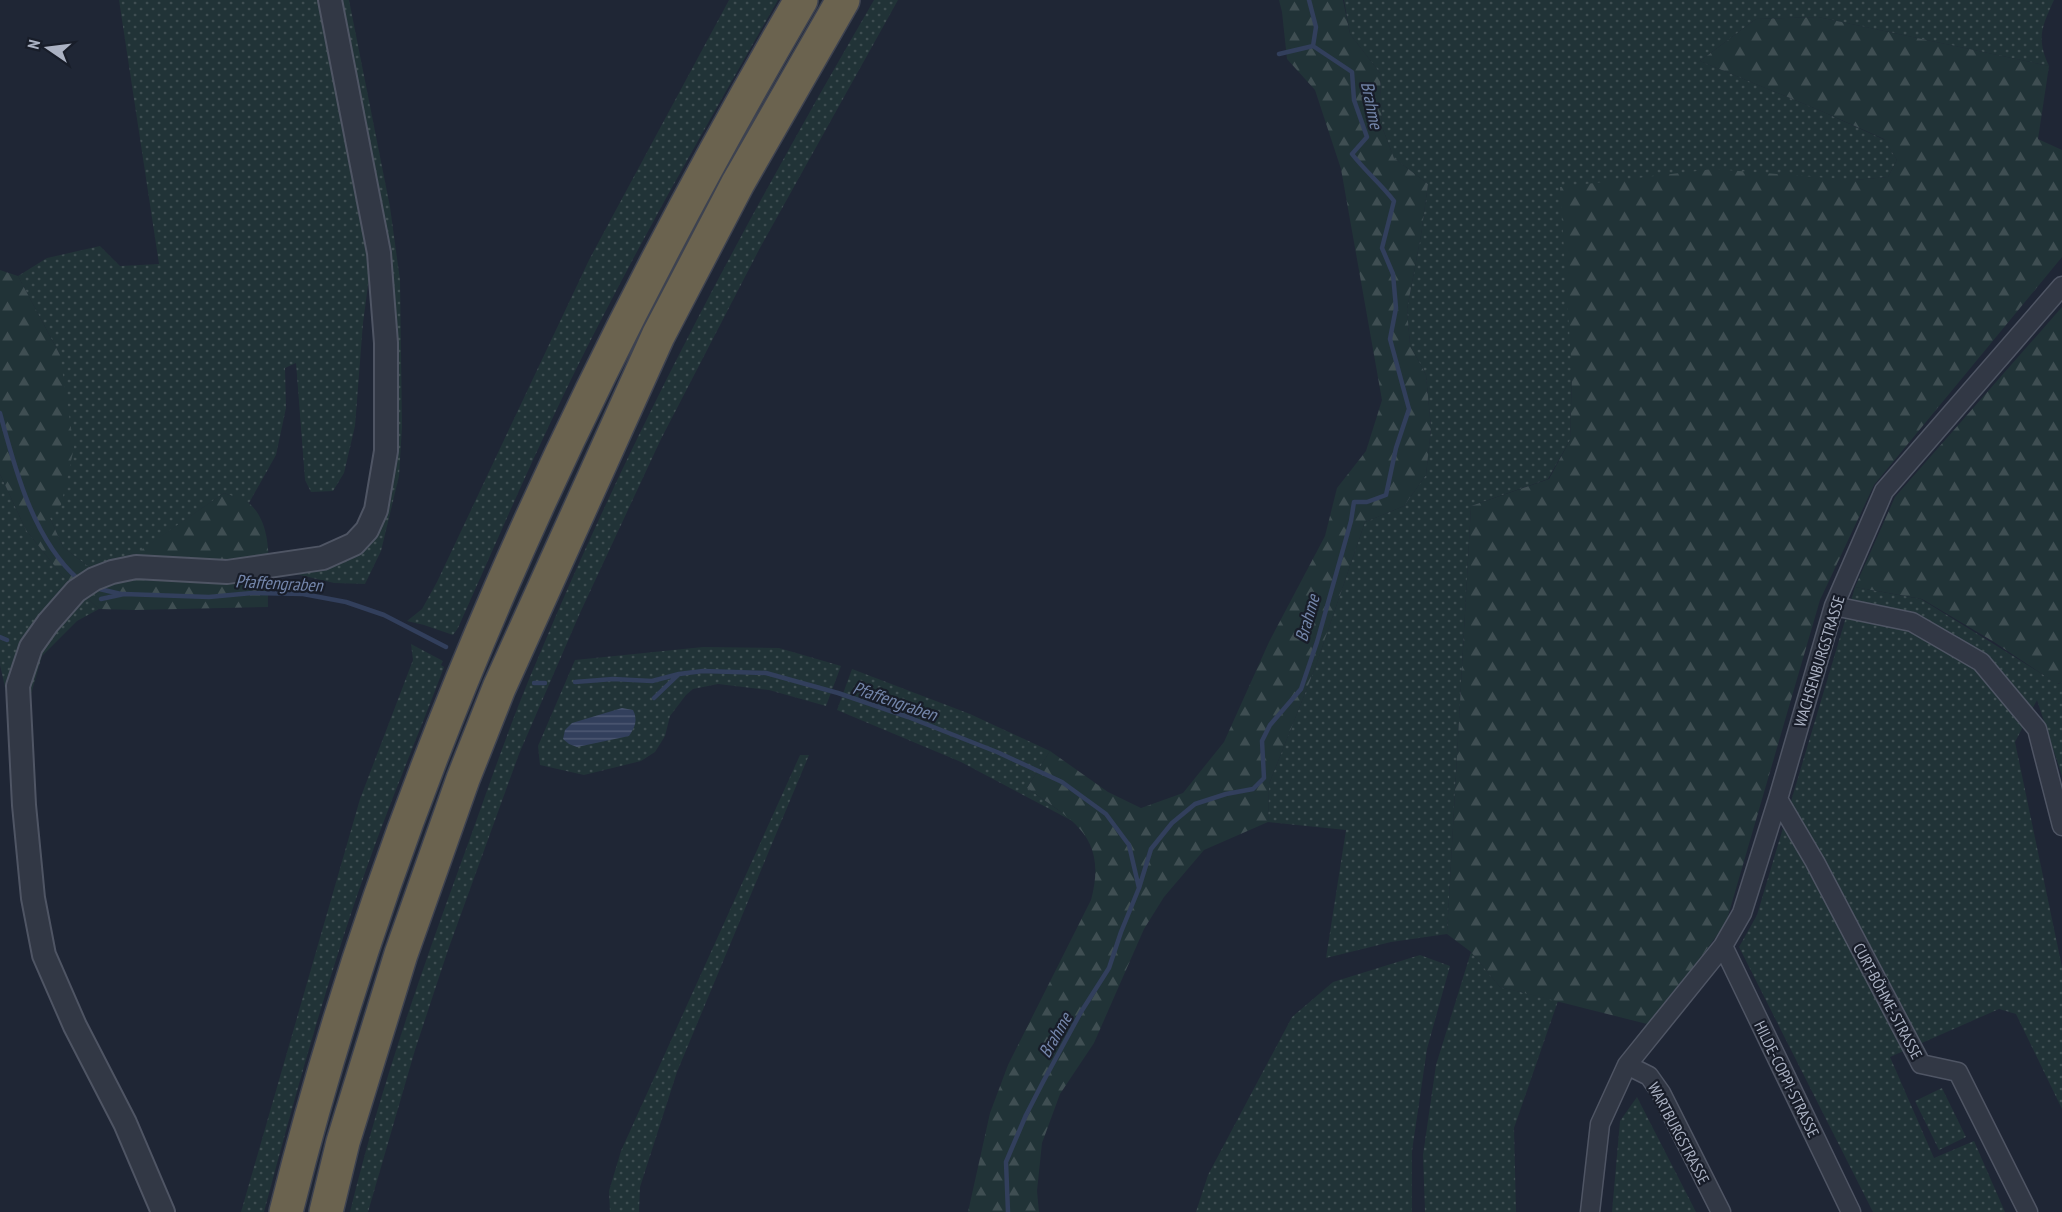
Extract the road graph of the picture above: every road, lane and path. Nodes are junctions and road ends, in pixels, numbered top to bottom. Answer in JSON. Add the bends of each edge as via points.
{"nodes":[{"id":1,"x":330,"y":0,"type":"edge"},
{"id":2,"x":801,"y":0,"type":"edge"},
{"id":3,"x":843,"y":0,"type":"edge"},
{"id":4,"x":2062,"y":286,"type":"edge"},
{"id":5,"x":1834,"y":606,"type":"junction"},
{"id":6,"x":1778,"y":799,"type":"junction"},
{"id":7,"x":2062,"y":826,"type":"edge"},
{"id":8,"x":1723,"y":946,"type":"junction"},
{"id":9,"x":1627,"y":1065,"type":"junction"},
{"id":10,"x":163,"y":1212,"type":"edge"},
{"id":11,"x":286,"y":1212,"type":"edge"},
{"id":12,"x":326,"y":1212,"type":"edge"},
{"id":13,"x":1590,"y":1212,"type":"edge"},
{"id":14,"x":1721,"y":1212,"type":"edge"},
{"id":15,"x":1851,"y":1212,"type":"edge"},
{"id":16,"x":2028,"y":1212,"type":"edge"}],
"edges":[{"from":1,"to":10,"type":"street","via":[[379,253],[386,343],[386,451],[376,510],[367,530],[354,544],[323,558],[227,572],[136,567],[94,579],[76,591],[48,623],[31,647],[18,686],[24,805],[44,955]]},
{"from":2,"to":11,"type":"highway","via":[[622,327],[478,640],[379,896]]},
{"from":3,"to":12,"type":"highway","via":[[738,183],[658,336],[499,688],[401,954],[343,1142]]},
{"from":4,"to":5,"type":"street","name":"WACHSENBURGSTRASSE","via":[[1884,491]]},
{"from":5,"to":6,"type":"street","name":"WACHSENBURGSTRASSE"},
{"from":5,"to":7,"type":"street","via":[[1912,622],[1981,662],[2037,729]]},
{"from":6,"to":8,"type":"street","name":"WACHSENBURGSTRASSE","via":[[1742,913]]},
{"from":6,"to":16,"type":"street","name":"CURT-BÖHME-STRASSE","via":[[1921,1064],[1958,1072]]},
{"from":8,"to":9,"type":"street","name":"WACHSENBURGSTRASSE"},
{"from":8,"to":15,"type":"street","name":"HILDE-COPPI-STRASSE"},
{"from":9,"to":13,"type":"street","name":"WACHSENBURGSTRASSE","via":[[1600,1124]]},
{"from":9,"to":14,"type":"street","name":"WARTBURGSTRASSE","via":[[1649,1076],[1661,1093]]}]}
